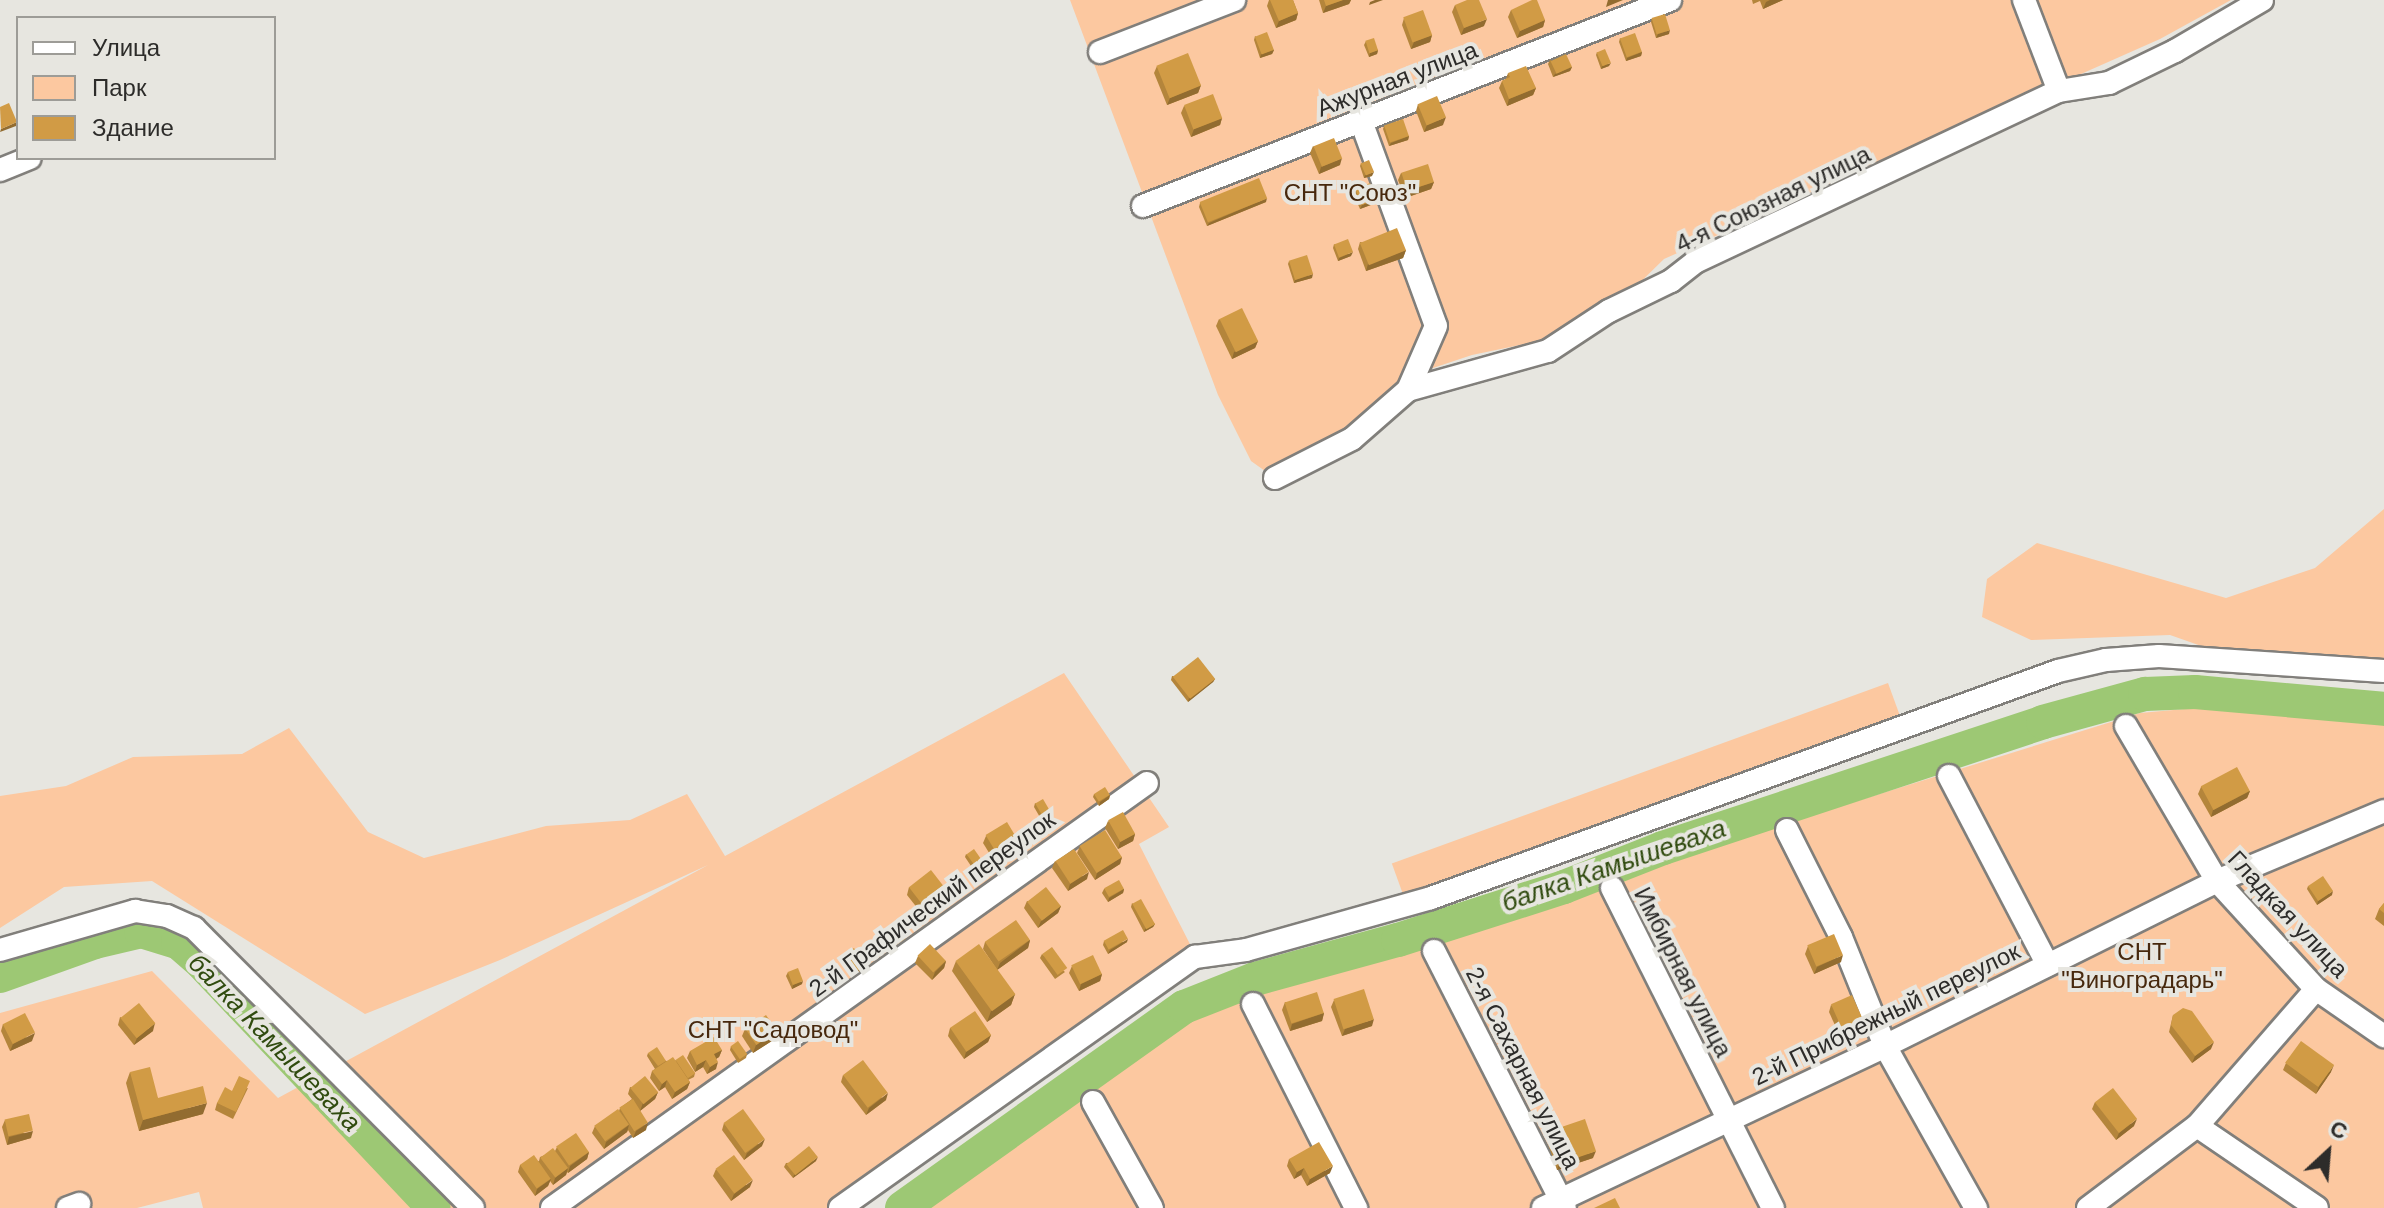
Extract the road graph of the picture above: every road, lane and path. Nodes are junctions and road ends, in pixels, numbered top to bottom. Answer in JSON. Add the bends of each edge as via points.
{"nodes":[{"id":1,"x":1234,"y":0,"type":"edge"},
{"id":2,"x":1670,"y":0,"type":"edge"},
{"id":3,"x":2024,"y":0,"type":"edge"},
{"id":4,"x":2262,"y":0,"type":"edge"},
{"id":5,"x":1100,"y":52,"type":"dead end"},
{"id":6,"x":2059,"y":91,"type":"junction"},
{"id":7,"x":1361,"y":121,"type":"junction"},
{"id":8,"x":25,"y":160,"type":"edge"},
{"id":9,"x":0,"y":170,"type":"edge"},
{"id":10,"x":1143,"y":206,"type":"dead end"},
{"id":11,"x":1408,"y":390,"type":"junction"},
{"id":12,"x":1275,"y":478,"type":"dead end"},
{"id":13,"x":2384,"y":671,"type":"edge"},
{"id":14,"x":2126,"y":726,"type":"dead end"},
{"id":15,"x":1949,"y":776,"type":"dead end"},
{"id":16,"x":1147,"y":783,"type":"dead end"},
{"id":17,"x":2384,"y":811,"type":"edge"},
{"id":18,"x":1787,"y":830,"type":"dead end"},
{"id":19,"x":2217,"y":881,"type":"junction"},
{"id":20,"x":1612,"y":888,"type":"dead end"},
{"id":21,"x":0,"y":950,"type":"edge"},
{"id":22,"x":1434,"y":951,"type":"dead end"},
{"id":23,"x":2048,"y":965,"type":"junction"},
{"id":24,"x":2316,"y":989,"type":"junction"},
{"id":25,"x":1253,"y":1004,"type":"dead end"},
{"id":26,"x":2384,"y":1036,"type":"edge"},
{"id":27,"x":1885,"y":1046,"type":"junction"},
{"id":28,"x":1093,"y":1102,"type":"dead end"},
{"id":29,"x":1727,"y":1119,"type":"junction"},
{"id":30,"x":2197,"y":1126,"type":"junction"},
{"id":31,"x":1556,"y":1205,"type":"edge"},
{"id":32,"x":473,"y":1208,"type":"edge"},
{"id":33,"x":552,"y":1208,"type":"edge"},
{"id":34,"x":840,"y":1208,"type":"edge"},
{"id":35,"x":1152,"y":1208,"type":"edge"},
{"id":36,"x":1356,"y":1208,"type":"edge"},
{"id":37,"x":1773,"y":1208,"type":"edge"},
{"id":38,"x":1976,"y":1208,"type":"edge"},
{"id":39,"x":2088,"y":1208,"type":"edge"},
{"id":40,"x":2317,"y":1208,"type":"edge"}],
"edges":[{"from":1,"to":5,"type":"street"},
{"from":2,"to":7,"type":"street","name":"Ажурная улица"},
{"from":3,"to":6,"type":"street"},
{"from":4,"to":6,"type":"street","name":"4-я Союзная улица","via":[[2109,83]]},
{"from":6,"to":11,"type":"street","name":"4-я Союзная улица","via":[[1695,262],[1548,351]]},
{"from":7,"to":10,"type":"street","name":"Ажурная улица"},
{"from":7,"to":11,"type":"street","via":[[1436,326]]},
{"from":8,"to":9,"type":"street"},
{"from":11,"to":12,"type":"street","name":"4-я Союзная улица","via":[[1352,439]]},
{"from":13,"to":34,"type":"street","via":[[2159,656],[2058,671],[1431,898],[1246,950],[1195,957]]},
{"from":14,"to":19,"type":"street","name":"Гладкая улица"},
{"from":15,"to":23,"type":"street"},
{"from":16,"to":33,"type":"street","name":"2-й Графический переулок"},
{"from":17,"to":19,"type":"street","name":"2-й Прибрежный переулок"},
{"from":18,"to":27,"type":"street","via":[[1841,937]]},
{"from":19,"to":23,"type":"street","name":"2-й Прибрежный переулок"},
{"from":19,"to":24,"type":"street","name":"Гладкая улица"},
{"from":20,"to":29,"type":"street","name":"Имбирная улица"},
{"from":21,"to":32,"type":"street","via":[[135,911],[167,916],[194,928]]},
{"from":22,"to":31,"type":"street","name":"2-я Сахарная улица"},
{"from":23,"to":27,"type":"street","name":"2-й Прибрежный переулок"},
{"from":24,"to":26,"type":"street","name":"Гладкая улица"},
{"from":24,"to":30,"type":"street"},
{"from":25,"to":36,"type":"street"},
{"from":27,"to":29,"type":"street","name":"2-й Прибрежный переулок"},
{"from":27,"to":38,"type":"street"},
{"from":28,"to":35,"type":"street"},
{"from":29,"to":31,"type":"street","name":"2-й Прибрежный переулок"},
{"from":29,"to":37,"type":"street","name":"Имбирная улица"},
{"from":30,"to":39,"type":"street"},
{"from":30,"to":40,"type":"street"}]}
